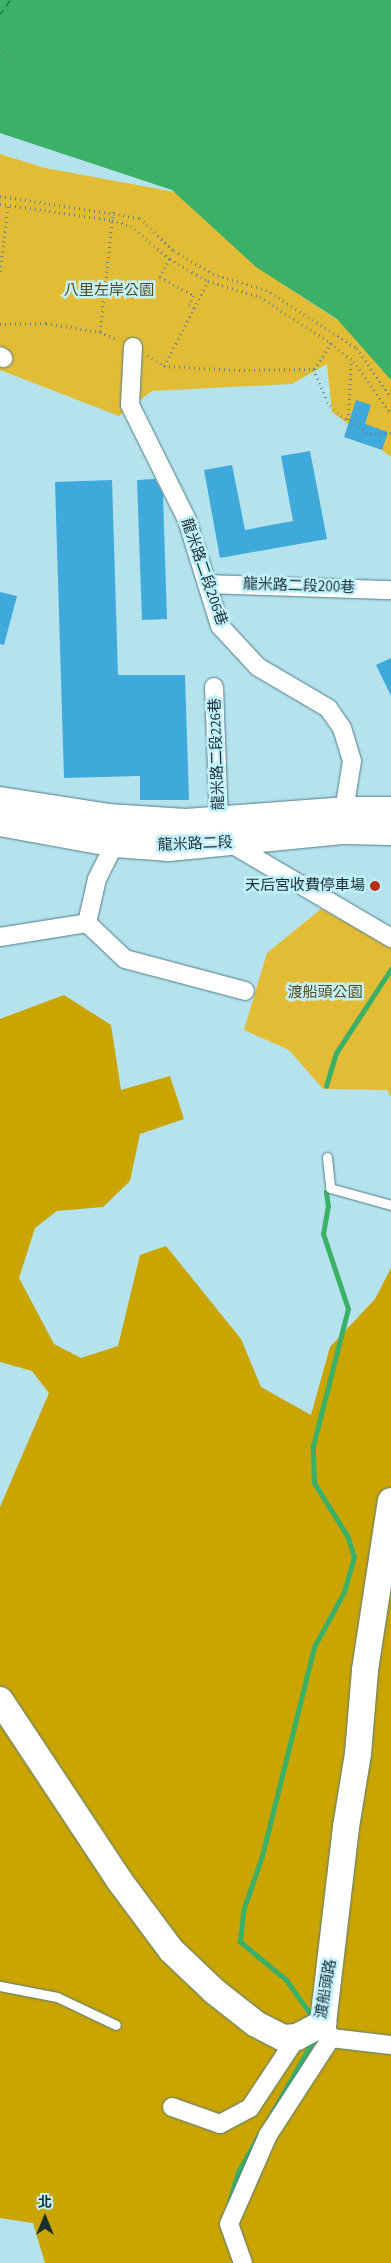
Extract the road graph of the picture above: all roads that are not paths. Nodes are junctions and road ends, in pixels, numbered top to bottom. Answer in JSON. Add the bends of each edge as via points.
{"nodes":[{"id":1,"x":133,"y":347,"type":"road end"},
{"id":2,"x":206,"y":584,"type":"junction"},
{"id":3,"x":391,"y":590,"type":"edge"},
{"id":4,"x":214,"y":687,"type":"dead end"},
{"id":5,"x":0,"y":801,"type":"edge"},
{"id":6,"x":344,"y":811,"type":"junction"},
{"id":7,"x":391,"y":811,"type":"edge"},
{"id":8,"x":0,"y":822,"type":"edge"},
{"id":9,"x":391,"y":831,"type":"edge"},
{"id":10,"x":225,"y":832,"type":"junction"},
{"id":11,"x":115,"y":843,"type":"junction"},
{"id":12,"x":87,"y":923,"type":"junction"},
{"id":13,"x":0,"y":937,"type":"edge"},
{"id":14,"x":391,"y":938,"type":"edge"},
{"id":15,"x":245,"y":992,"type":"dead end"},
{"id":16,"x":326,"y":1157,"type":"dead end"},
{"id":17,"x":391,"y":1205,"type":"edge"},
{"id":18,"x":391,"y":1501,"type":"edge"},
{"id":19,"x":0,"y":1700,"type":"edge"},
{"id":20,"x":0,"y":1986,"type":"edge"},
{"id":21,"x":116,"y":2025,"type":"dead end"},
{"id":22,"x":327,"y":2031,"type":"junction"},
{"id":23,"x":297,"y":2036,"type":"junction"},
{"id":24,"x":391,"y":2045,"type":"edge"},
{"id":25,"x":172,"y":2107,"type":"dead end"},
{"id":26,"x":243,"y":2263,"type":"edge"}],
"edges":[{"from":1,"to":2,"type":"street","name":"龍米路二段206巷","via":[[130,404],[187,520]]},
{"from":2,"to":3,"type":"street","name":"龍米路二段200巷"},
{"from":2,"to":6,"type":"street","name":"龍米路二段206巷","via":[[220,626],[258,668],[328,708],[342,728],[352,761]]},
{"from":4,"to":10,"type":"street","name":"龍米路二段226巷"},
{"from":5,"to":10,"type":"main road","name":"龍米路二段","via":[[108,818],[186,823]]},
{"from":6,"to":7,"type":"main road","name":"龍米路二段"},
{"from":6,"to":10,"type":"main road","name":"龍米路二段"},
{"from":8,"to":11,"type":"main road","name":"龍米路二段"},
{"from":9,"to":10,"type":"main road","name":"龍米路二段"},
{"from":10,"to":11,"type":"main road","name":"龍米路二段","via":[[169,847]]},
{"from":10,"to":14,"type":"street"},
{"from":11,"to":12,"type":"street","via":[[97,879]]},
{"from":12,"to":13,"type":"street"},
{"from":12,"to":15,"type":"street","via":[[125,959]]},
{"from":16,"to":17,"type":"lane","via":[[330,1188]]},
{"from":18,"to":22,"type":"street","name":"渡船頭路","via":[[365,1670],[358,1754],[346,1827]]},
{"from":19,"to":23,"type":"street","via":[[119,1880],[171,1950],[214,1991],[256,2024],[284,2038]]},
{"from":20,"to":21,"type":"lane","via":[[57,1997]]},
{"from":22,"to":23,"type":"street","name":"渡船頭路"},
{"from":22,"to":24,"type":"street"},
{"from":22,"to":26,"type":"street","via":[[268,2135],[229,2224]]},
{"from":23,"to":25,"type":"street","via":[[250,2108],[220,2124]]}]}
